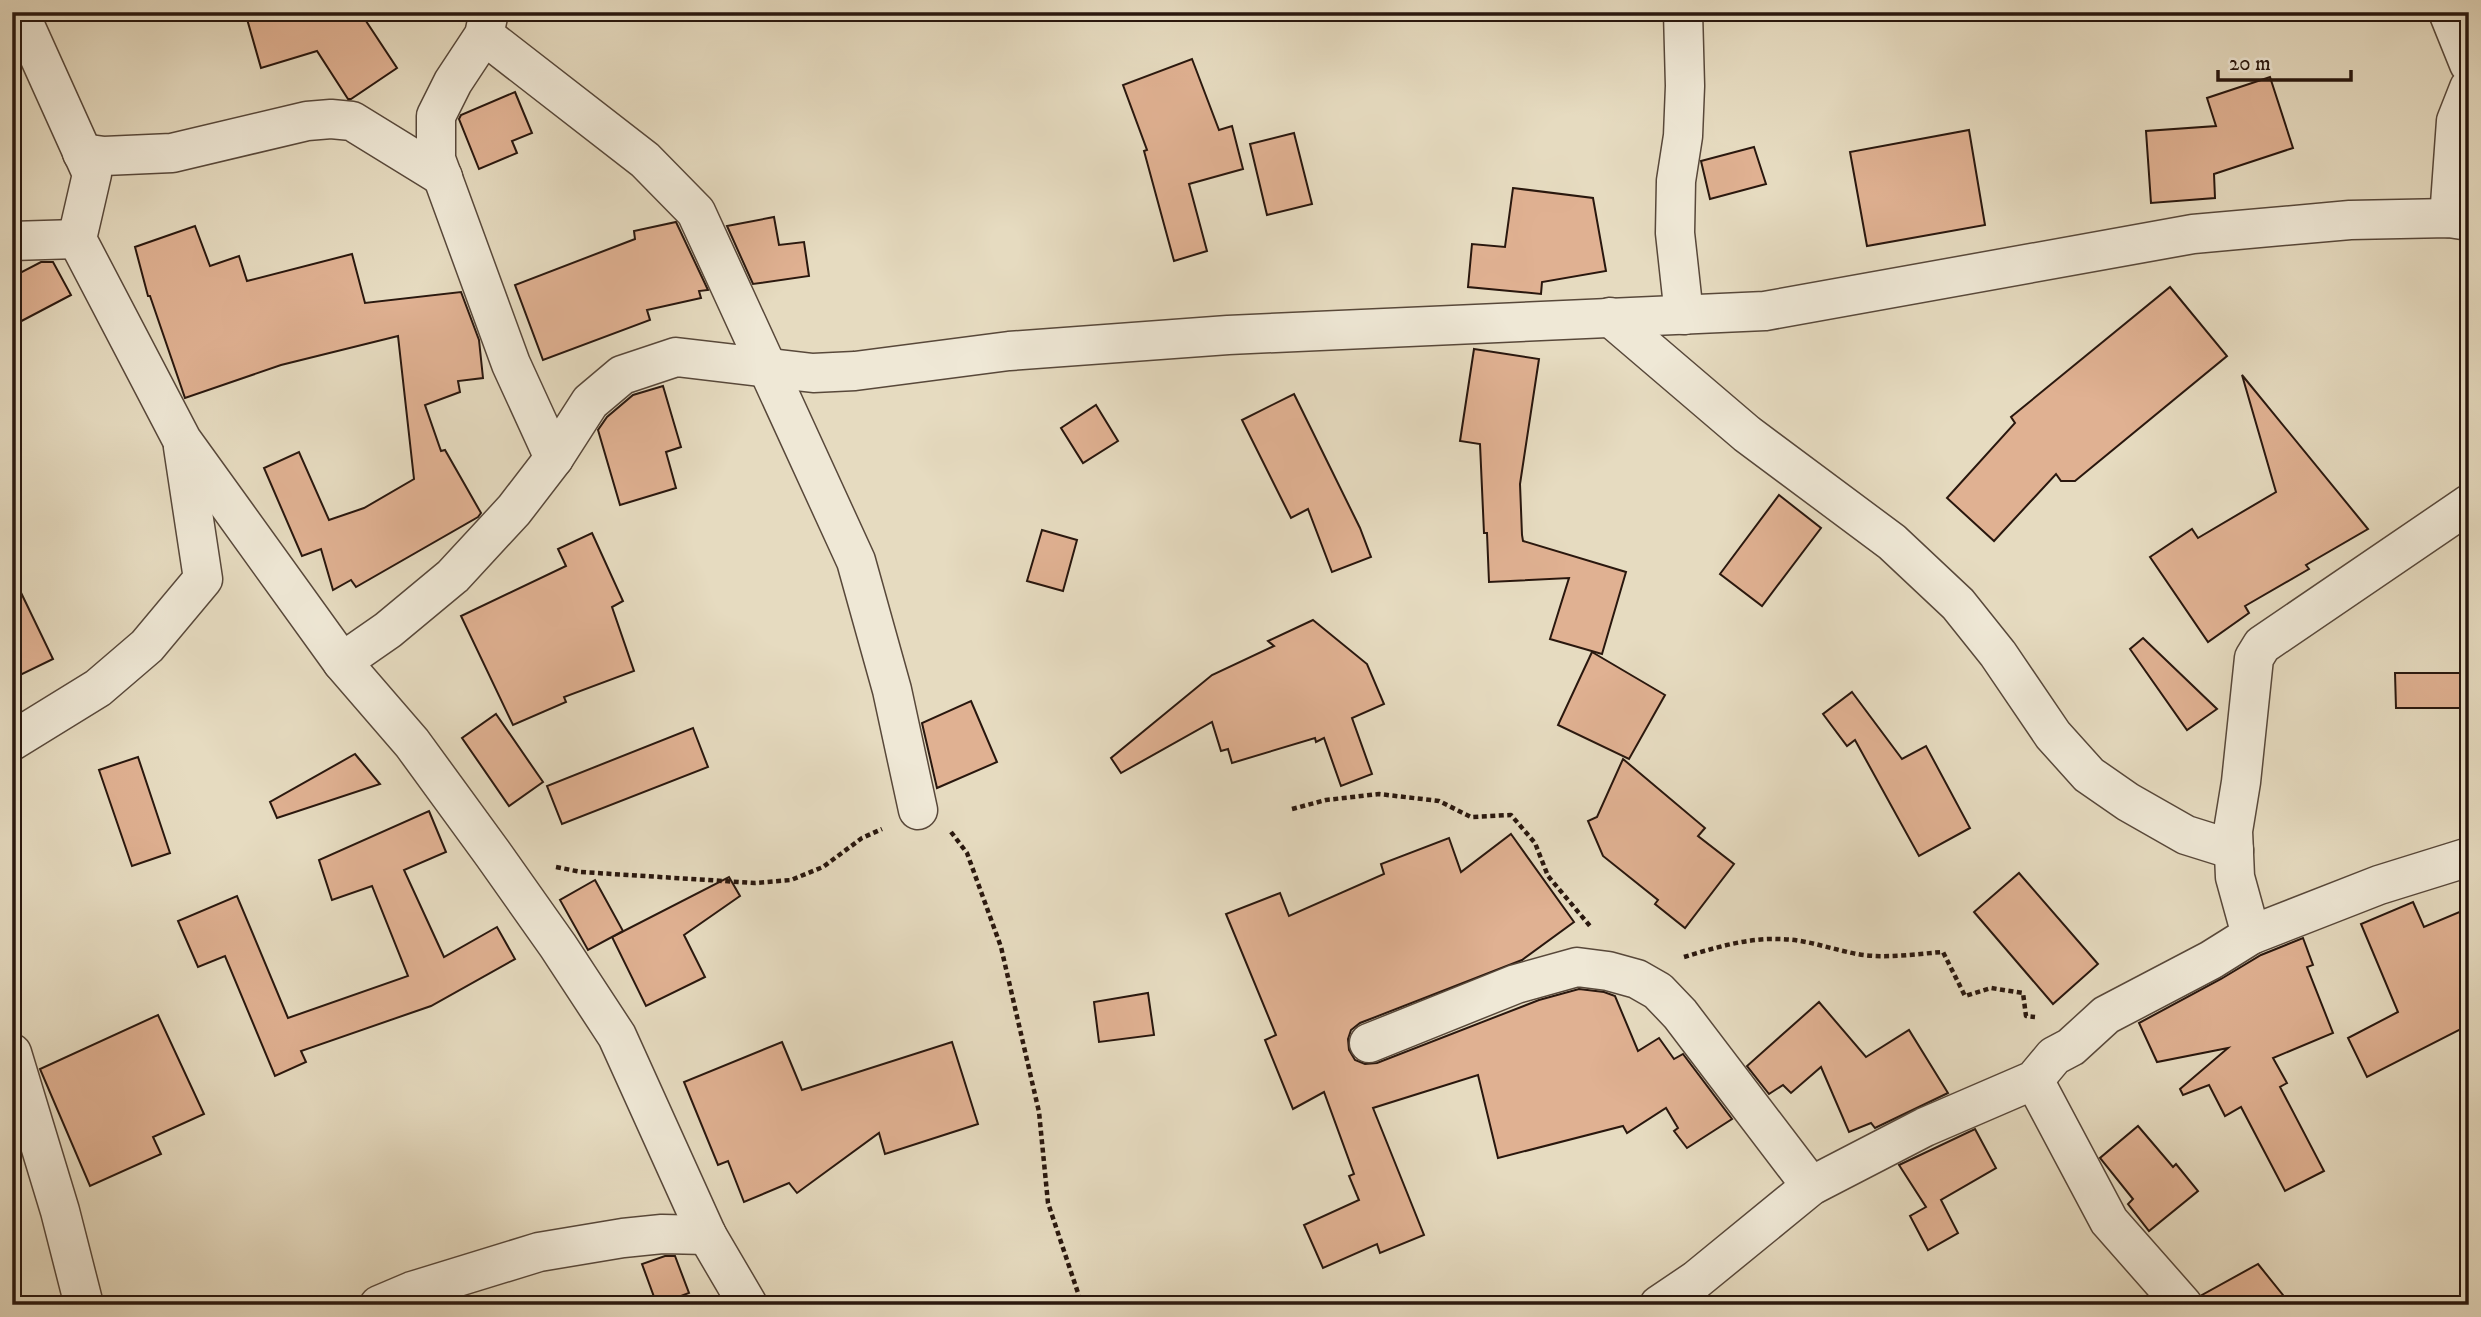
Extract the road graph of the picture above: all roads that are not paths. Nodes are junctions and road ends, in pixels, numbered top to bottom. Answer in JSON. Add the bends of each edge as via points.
{"nodes":[{"id":1,"x":19,"y":12,"type":"edge"},
{"id":2,"x":1683,"y":12,"type":"edge"},
{"id":3,"x":2448,"y":12,"type":"edge"},
{"id":4,"x":486,"y":24,"type":"edge"},
{"id":5,"x":2469,"y":64,"type":"edge"},
{"id":6,"x":2469,"y":88,"type":"edge"},
{"id":7,"x":82,"y":153,"type":"junction"},
{"id":8,"x":443,"y":177,"type":"junction"},
{"id":9,"x":2459,"y":219,"type":"edge"},
{"id":10,"x":77,"y":239,"type":"junction"},
{"id":11,"x":12,"y":242,"type":"edge"},
{"id":12,"x":1684,"y":314,"type":"junction"},
{"id":13,"x":1610,"y":317,"type":"junction"},
{"id":14,"x":766,"y":368,"type":"junction"},
{"id":15,"x":182,"y":440,"type":"junction"},
{"id":16,"x":554,"y":458,"type":"junction"},
{"id":17,"x":2466,"y":513,"type":"edge"},
{"id":18,"x":342,"y":662,"type":"junction"},
{"id":19,"x":12,"y":741,"type":"edge"},
{"id":20,"x":918,"y":810,"type":"road end"},
{"id":21,"x":2234,"y":850,"type":"junction"},
{"id":22,"x":2469,"y":858,"type":"edge"},
{"id":23,"x":2251,"y":935,"type":"junction"},
{"id":24,"x":1368,"y":1043,"type":"dead end"},
{"id":25,"x":12,"y":1053,"type":"edge"},
{"id":26,"x":2034,"y":1080,"type":"junction"},
{"id":27,"x":1811,"y":1186,"type":"junction"},
{"id":28,"x":707,"y":1235,"type":"junction"},
{"id":29,"x":84,"y":1305,"type":"edge"},
{"id":30,"x":379,"y":1305,"type":"edge"},
{"id":31,"x":748,"y":1305,"type":"edge"},
{"id":32,"x":1659,"y":1305,"type":"edge"},
{"id":33,"x":2183,"y":1305,"type":"edge"}],
"edges":[{"from":1,"to":7,"type":"street"},
{"from":2,"to":12,"type":"street","via":[[1685,86],[1675,233]]},
{"from":3,"to":5,"type":"street"},
{"from":4,"to":8,"type":"street","via":[[436,116],[436,159]]},
{"from":4,"to":14,"type":"street","via":[[645,160],[696,212]]},
{"from":6,"to":9,"type":"street","via":[[2456,121]]},
{"from":7,"to":8,"type":"street","via":[[172,153],[331,118],[352,121]]},
{"from":7,"to":10,"type":"street","via":[[92,174]]},
{"from":8,"to":16,"type":"street","via":[[511,364]]},
{"from":9,"to":12,"type":"street","via":[[2350,220],[2193,234],[1765,311]]},
{"from":10,"to":11,"type":"street"},
{"from":10,"to":15,"type":"street"},
{"from":12,"to":13,"type":"street"},
{"from":13,"to":14,"type":"street","via":[[1201,337],[1009,351],[855,371]]},
{"from":13,"to":21,"type":"street","via":[[1747,434],[1892,542],[1958,604],[2053,735],[2089,775],[2186,835]]},
{"from":14,"to":16,"type":"street","via":[[676,357],[622,375],[590,402]]},
{"from":14,"to":20,"type":"street","via":[[856,561]]},
{"from":15,"to":18,"type":"street"},
{"from":15,"to":19,"type":"street","via":[[203,579],[147,646],[98,688]]},
{"from":16,"to":18,"type":"street","via":[[453,576]]},
{"from":17,"to":21,"type":"street","via":[[2262,645],[2254,658],[2232,831]]},
{"from":18,"to":28,"type":"street","via":[[412,743],[558,946],[617,1037]]},
{"from":21,"to":23,"type":"street","via":[[2235,877]]},
{"from":22,"to":23,"type":"street","via":[[2379,885]]},
{"from":23,"to":26,"type":"street","via":[[2106,1016],[2054,1056]]},
{"from":24,"to":27,"type":"street","via":[[1516,984],[1577,967],[1637,979],[1658,991],[1680,1014]]},
{"from":25,"to":29,"type":"street"},
{"from":26,"to":27,"type":"street","via":[[1925,1127]]},
{"from":26,"to":33,"type":"street","via":[[2109,1221]]},
{"from":27,"to":32,"type":"street"},
{"from":28,"to":30,"type":"street","via":[[662,1234],[539,1252]]},
{"from":28,"to":31,"type":"street"}]}
